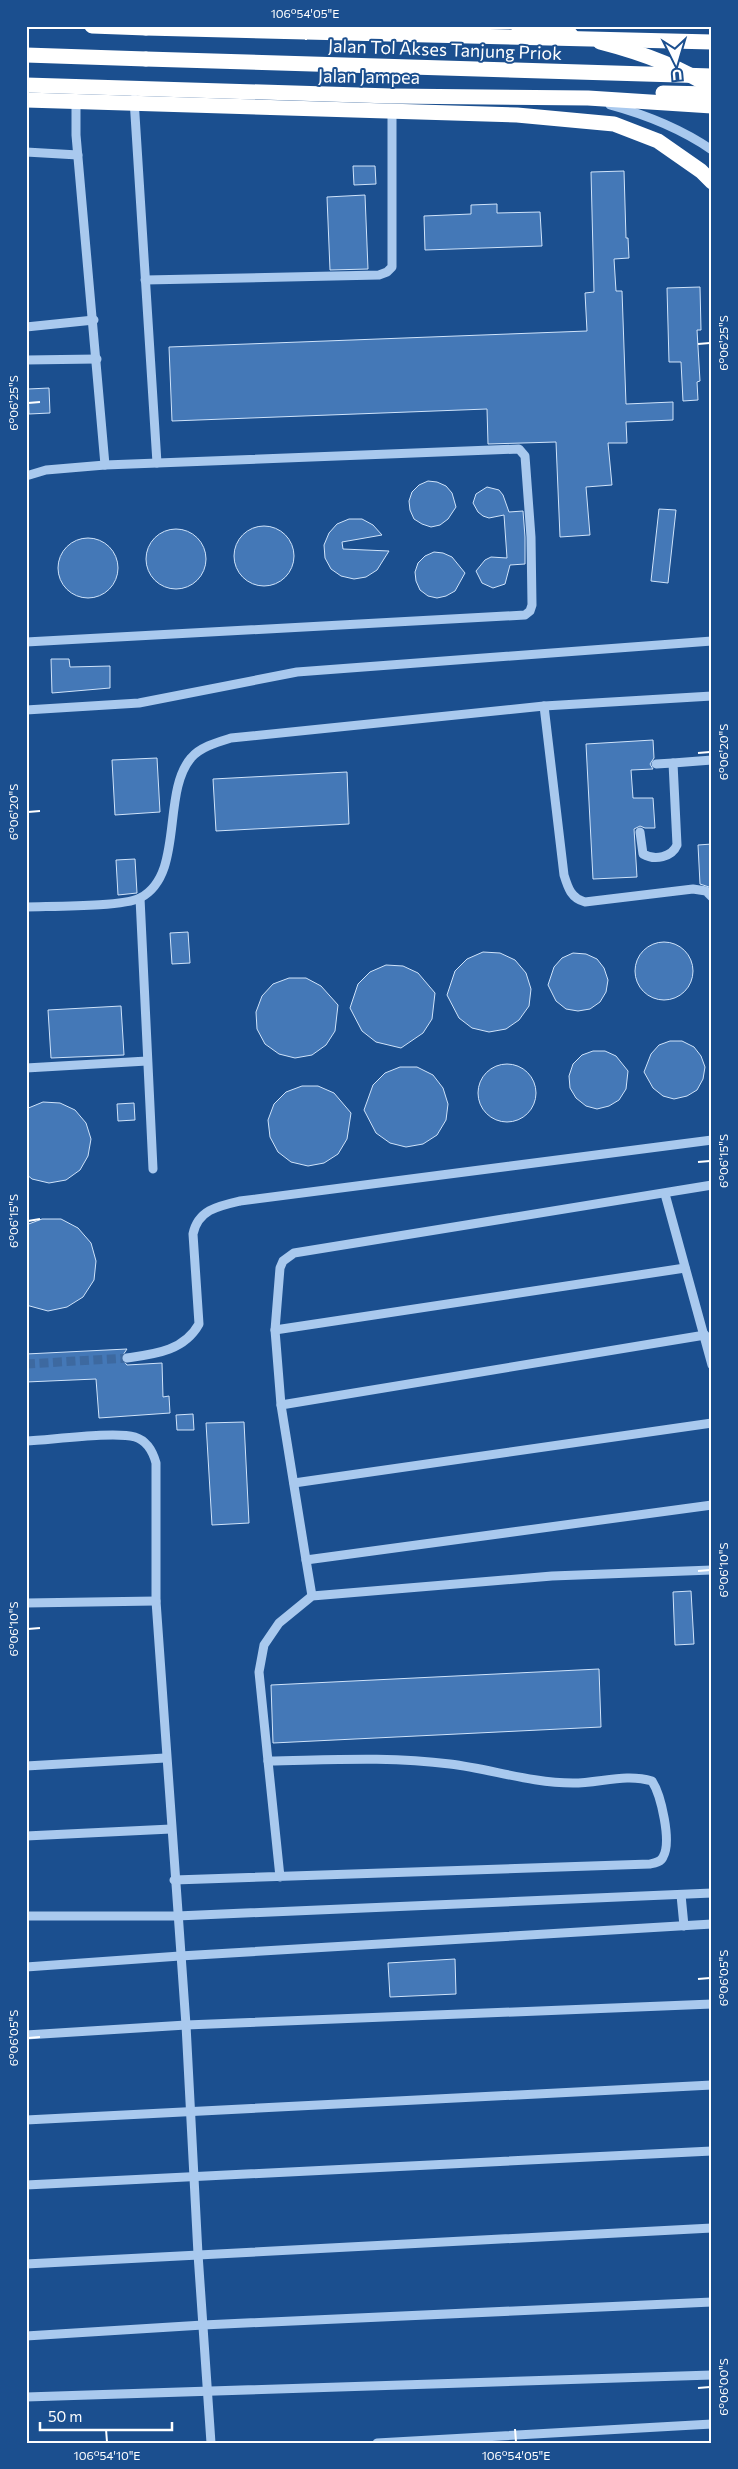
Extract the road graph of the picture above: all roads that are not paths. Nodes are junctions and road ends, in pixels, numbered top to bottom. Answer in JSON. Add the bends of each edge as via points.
{"nodes":[{"id":1,"x":92,"y":26,"type":"edge"},
{"id":2,"x":518,"y":26,"type":"edge"},
{"id":3,"x":712,"y":42,"type":"edge"},
{"id":4,"x":26,"y":55,"type":"edge"},
{"id":5,"x":712,"y":76,"type":"edge"},
{"id":6,"x":26,"y":77,"type":"edge"},
{"id":7,"x":26,"y":85,"type":"edge"},
{"id":8,"x":76,"y":86,"type":"junction"},
{"id":9,"x":712,"y":88,"type":"edge"},
{"id":10,"x":133,"y":89,"type":"junction"},
{"id":11,"x":712,"y":94,"type":"edge"},
{"id":12,"x":392,"y":96,"type":"junction"},
{"id":13,"x":588,"y":98,"type":"junction"},
{"id":14,"x":26,"y":100,"type":"edge"},
{"id":15,"x":712,"y":106,"type":"edge"},
{"id":16,"x":712,"y":150,"type":"edge"},
{"id":17,"x":26,"y":152,"type":"edge"},
{"id":18,"x":78,"y":155,"type":"junction"},
{"id":19,"x":712,"y":182,"type":"edge"},
{"id":20,"x":144,"y":280,"type":"junction"},
{"id":21,"x":94,"y":320,"type":"junction"},
{"id":22,"x":26,"y":327,"type":"edge"},
{"id":23,"x":26,"y":360,"type":"edge"},
{"id":24,"x":97,"y":360,"type":"junction"},
{"id":25,"x":157,"y":463,"type":"junction"},
{"id":26,"x":105,"y":465,"type":"junction"},
{"id":27,"x":26,"y":476,"type":"edge"},
{"id":28,"x":712,"y":641,"type":"edge"},
{"id":29,"x":26,"y":642,"type":"edge"},
{"id":30,"x":712,"y":696,"type":"edge"},
{"id":31,"x":544,"y":706,"type":"junction"},
{"id":32,"x":26,"y":710,"type":"edge"},
{"id":33,"x":712,"y":760,"type":"edge"},
{"id":34,"x":673,"y":763,"type":"junction"},
{"id":35,"x":656,"y":764,"type":"dead end"},
{"id":36,"x":640,"y":832,"type":"dead end"},
{"id":37,"x":712,"y":897,"type":"edge"},
{"id":38,"x":140,"y":898,"type":"junction"},
{"id":39,"x":26,"y":907,"type":"edge"},
{"id":40,"x":147,"y":1061,"type":"junction"},
{"id":41,"x":26,"y":1068,"type":"edge"},
{"id":42,"x":712,"y":1140,"type":"edge"},
{"id":43,"x":153,"y":1169,"type":"dead end"},
{"id":44,"x":712,"y":1185,"type":"edge"},
{"id":45,"x":664,"y":1194,"type":"junction"},
{"id":46,"x":685,"y":1268,"type":"junction"},
{"id":47,"x":275,"y":1330,"type":"junction"},
{"id":48,"x":705,"y":1334,"type":"junction"},
{"id":49,"x":127,"y":1358,"type":"tunnel mouth"},
{"id":50,"x":712,"y":1365,"type":"edge"},
{"id":51,"x":281,"y":1406,"type":"junction"},
{"id":52,"x":712,"y":1423,"type":"edge"},
{"id":53,"x":26,"y":1441,"type":"edge"},
{"id":54,"x":294,"y":1483,"type":"junction"},
{"id":55,"x":712,"y":1505,"type":"edge"},
{"id":56,"x":306,"y":1560,"type":"junction"},
{"id":57,"x":712,"y":1570,"type":"edge"},
{"id":58,"x":312,"y":1596,"type":"junction"},
{"id":59,"x":156,"y":1601,"type":"junction"},
{"id":60,"x":26,"y":1603,"type":"edge"},
{"id":61,"x":166,"y":1758,"type":"junction"},
{"id":62,"x":268,"y":1761,"type":"junction"},
{"id":63,"x":26,"y":1766,"type":"edge"},
{"id":64,"x":171,"y":1830,"type":"junction"},
{"id":65,"x":26,"y":1836,"type":"edge"},
{"id":66,"x":280,"y":1877,"type":"junction"},
{"id":67,"x":174,"y":1880,"type":"junction"},
{"id":68,"x":712,"y":1893,"type":"edge"},
{"id":69,"x":681,"y":1896,"type":"junction"},
{"id":70,"x":26,"y":1916,"type":"edge"},
{"id":71,"x":177,"y":1916,"type":"junction"},
{"id":72,"x":712,"y":1924,"type":"edge"},
{"id":73,"x":684,"y":1926,"type":"junction"},
{"id":74,"x":180,"y":1956,"type":"junction"},
{"id":75,"x":26,"y":1967,"type":"edge"},
{"id":76,"x":712,"y":2004,"type":"edge"},
{"id":77,"x":186,"y":2025,"type":"junction"},
{"id":78,"x":26,"y":2035,"type":"edge"},
{"id":79,"x":712,"y":2085,"type":"edge"},
{"id":80,"x":190,"y":2111,"type":"junction"},
{"id":81,"x":26,"y":2120,"type":"edge"},
{"id":82,"x":712,"y":2151,"type":"edge"},
{"id":83,"x":194,"y":2177,"type":"junction"},
{"id":84,"x":26,"y":2185,"type":"edge"},
{"id":85,"x":712,"y":2228,"type":"edge"},
{"id":86,"x":198,"y":2254,"type":"junction"},
{"id":87,"x":26,"y":2264,"type":"edge"},
{"id":88,"x":712,"y":2302,"type":"edge"},
{"id":89,"x":203,"y":2325,"type":"junction"},
{"id":90,"x":26,"y":2336,"type":"edge"},
{"id":91,"x":712,"y":2375,"type":"edge"},
{"id":92,"x":207,"y":2391,"type":"junction"},
{"id":93,"x":26,"y":2397,"type":"edge"},
{"id":94,"x":712,"y":2424,"type":"edge"},
{"id":95,"x":211,"y":2443,"type":"edge"},
{"id":96,"x":377,"y":2443,"type":"edge"}],
"edges":[{"from":1,"to":3,"type":"highway","name":"Jalan Tol Akses Tanjung Priok","bridge":true},
{"from":2,"to":9,"type":"highway","bridge":true,"via":[[544,28],[635,51]]},
{"from":4,"to":5,"type":"highway","name":"Jalan Tol Akses Tanjung Priok","bridge":true},
{"from":6,"to":11,"type":"highway","name":"Jalan Jampea","via":[[159,83]]},
{"from":7,"to":8,"type":"highway","name":"Jalan Jampea"},
{"from":8,"to":10,"type":"highway","name":"Jalan Jampea"},
{"from":8,"to":18,"type":"street"},
{"from":10,"to":12,"type":"highway","name":"Jalan Jampea"},
{"from":10,"to":20,"type":"street"},
{"from":12,"to":13,"type":"highway","name":"Jalan Jampea"},
{"from":12,"to":20,"type":"street","via":[[392,266],[388,272],[379,275]]},
{"from":13,"to":15,"type":"highway","name":"Jalan Jampea"},
{"from":13,"to":16,"type":"street","via":[[645,114],[688,134]]},
{"from":14,"to":19,"type":"highway","bridge":true,"via":[[517,115],[614,124],[658,141],[702,171]]},
{"from":17,"to":18,"type":"street"},
{"from":18,"to":21,"type":"street"},
{"from":20,"to":25,"type":"street"},
{"from":21,"to":22,"type":"street"},
{"from":21,"to":24,"type":"street"},
{"from":23,"to":24,"type":"street"},
{"from":24,"to":26,"type":"street"},
{"from":25,"to":26,"type":"street"},
{"from":25,"to":29,"type":"street","via":[[519,449],[524,453],[526,465],[532,609],[525,614]]},
{"from":26,"to":27,"type":"street","via":[[46,470]]},
{"from":28,"to":32,"type":"street","via":[[297,672],[138,703]]},
{"from":30,"to":31,"type":"street"},
{"from":31,"to":37,"type":"street","via":[[564,875],[568,889],[577,900],[585,902],[693,889],[706,891]]},
{"from":31,"to":38,"type":"street","via":[[231,738],[212,744],[191,757],[181,775],[164,867],[156,885]]},
{"from":33,"to":34,"type":"street"},
{"from":34,"to":35,"type":"street"},
{"from":34,"to":36,"type":"street","via":[[677,845],[674,852],[648,857],[643,854]]},
{"from":38,"to":39,"type":"street"},
{"from":38,"to":40,"type":"street"},
{"from":40,"to":41,"type":"street"},
{"from":40,"to":43,"type":"street"},
{"from":42,"to":49,"type":"street","via":[[240,1201],[215,1207],[203,1214],[195,1224],[193,1234],[199,1324],[193,1336],[162,1353]]},
{"from":44,"to":45,"type":"street"},
{"from":45,"to":46,"type":"street"},
{"from":45,"to":47,"type":"street","via":[[294,1253],[282,1261],[280,1268]]},
{"from":46,"to":47,"type":"street"},
{"from":46,"to":48,"type":"street"},
{"from":47,"to":51,"type":"street"},
{"from":48,"to":50,"type":"street"},
{"from":48,"to":51,"type":"street"},
{"from":51,"to":54,"type":"street"},
{"from":52,"to":54,"type":"street"},
{"from":53,"to":59,"type":"street","via":[[124,1436],[136,1437],[152,1451],[156,1463]]},
{"from":54,"to":56,"type":"street"},
{"from":55,"to":56,"type":"street"},
{"from":56,"to":58,"type":"street"},
{"from":57,"to":58,"type":"street","via":[[552,1576]]},
{"from":58,"to":62,"type":"street","via":[[279,1623],[264,1645],[259,1672]]},
{"from":59,"to":60,"type":"street"},
{"from":59,"to":61,"type":"street"},
{"from":61,"to":63,"type":"street"},
{"from":61,"to":64,"type":"street"},
{"from":62,"to":66,"type":"street"},
{"from":62,"to":66,"type":"street","via":[[392,1758],[574,1783],[643,1778],[652,1781],[663,1807],[664,1855],[650,1864]]},
{"from":64,"to":65,"type":"street"},
{"from":64,"to":67,"type":"street"},
{"from":66,"to":67,"type":"street"},
{"from":67,"to":71,"type":"street"},
{"from":68,"to":69,"type":"street"},
{"from":69,"to":71,"type":"street"},
{"from":69,"to":73,"type":"street"},
{"from":70,"to":71,"type":"street"},
{"from":71,"to":74,"type":"street"},
{"from":72,"to":73,"type":"street"},
{"from":73,"to":74,"type":"street"},
{"from":74,"to":75,"type":"street"},
{"from":74,"to":77,"type":"street"},
{"from":76,"to":77,"type":"street"},
{"from":77,"to":78,"type":"street"},
{"from":77,"to":80,"type":"street"},
{"from":79,"to":80,"type":"street"},
{"from":80,"to":81,"type":"street"},
{"from":80,"to":83,"type":"street"},
{"from":82,"to":83,"type":"street"},
{"from":83,"to":84,"type":"street"},
{"from":83,"to":86,"type":"street"},
{"from":85,"to":86,"type":"street"},
{"from":86,"to":87,"type":"street"},
{"from":86,"to":89,"type":"street"},
{"from":88,"to":89,"type":"street"},
{"from":89,"to":90,"type":"street"},
{"from":89,"to":92,"type":"street"},
{"from":91,"to":92,"type":"street"},
{"from":92,"to":93,"type":"street"},
{"from":92,"to":95,"type":"street"},
{"from":94,"to":96,"type":"street"}]}
